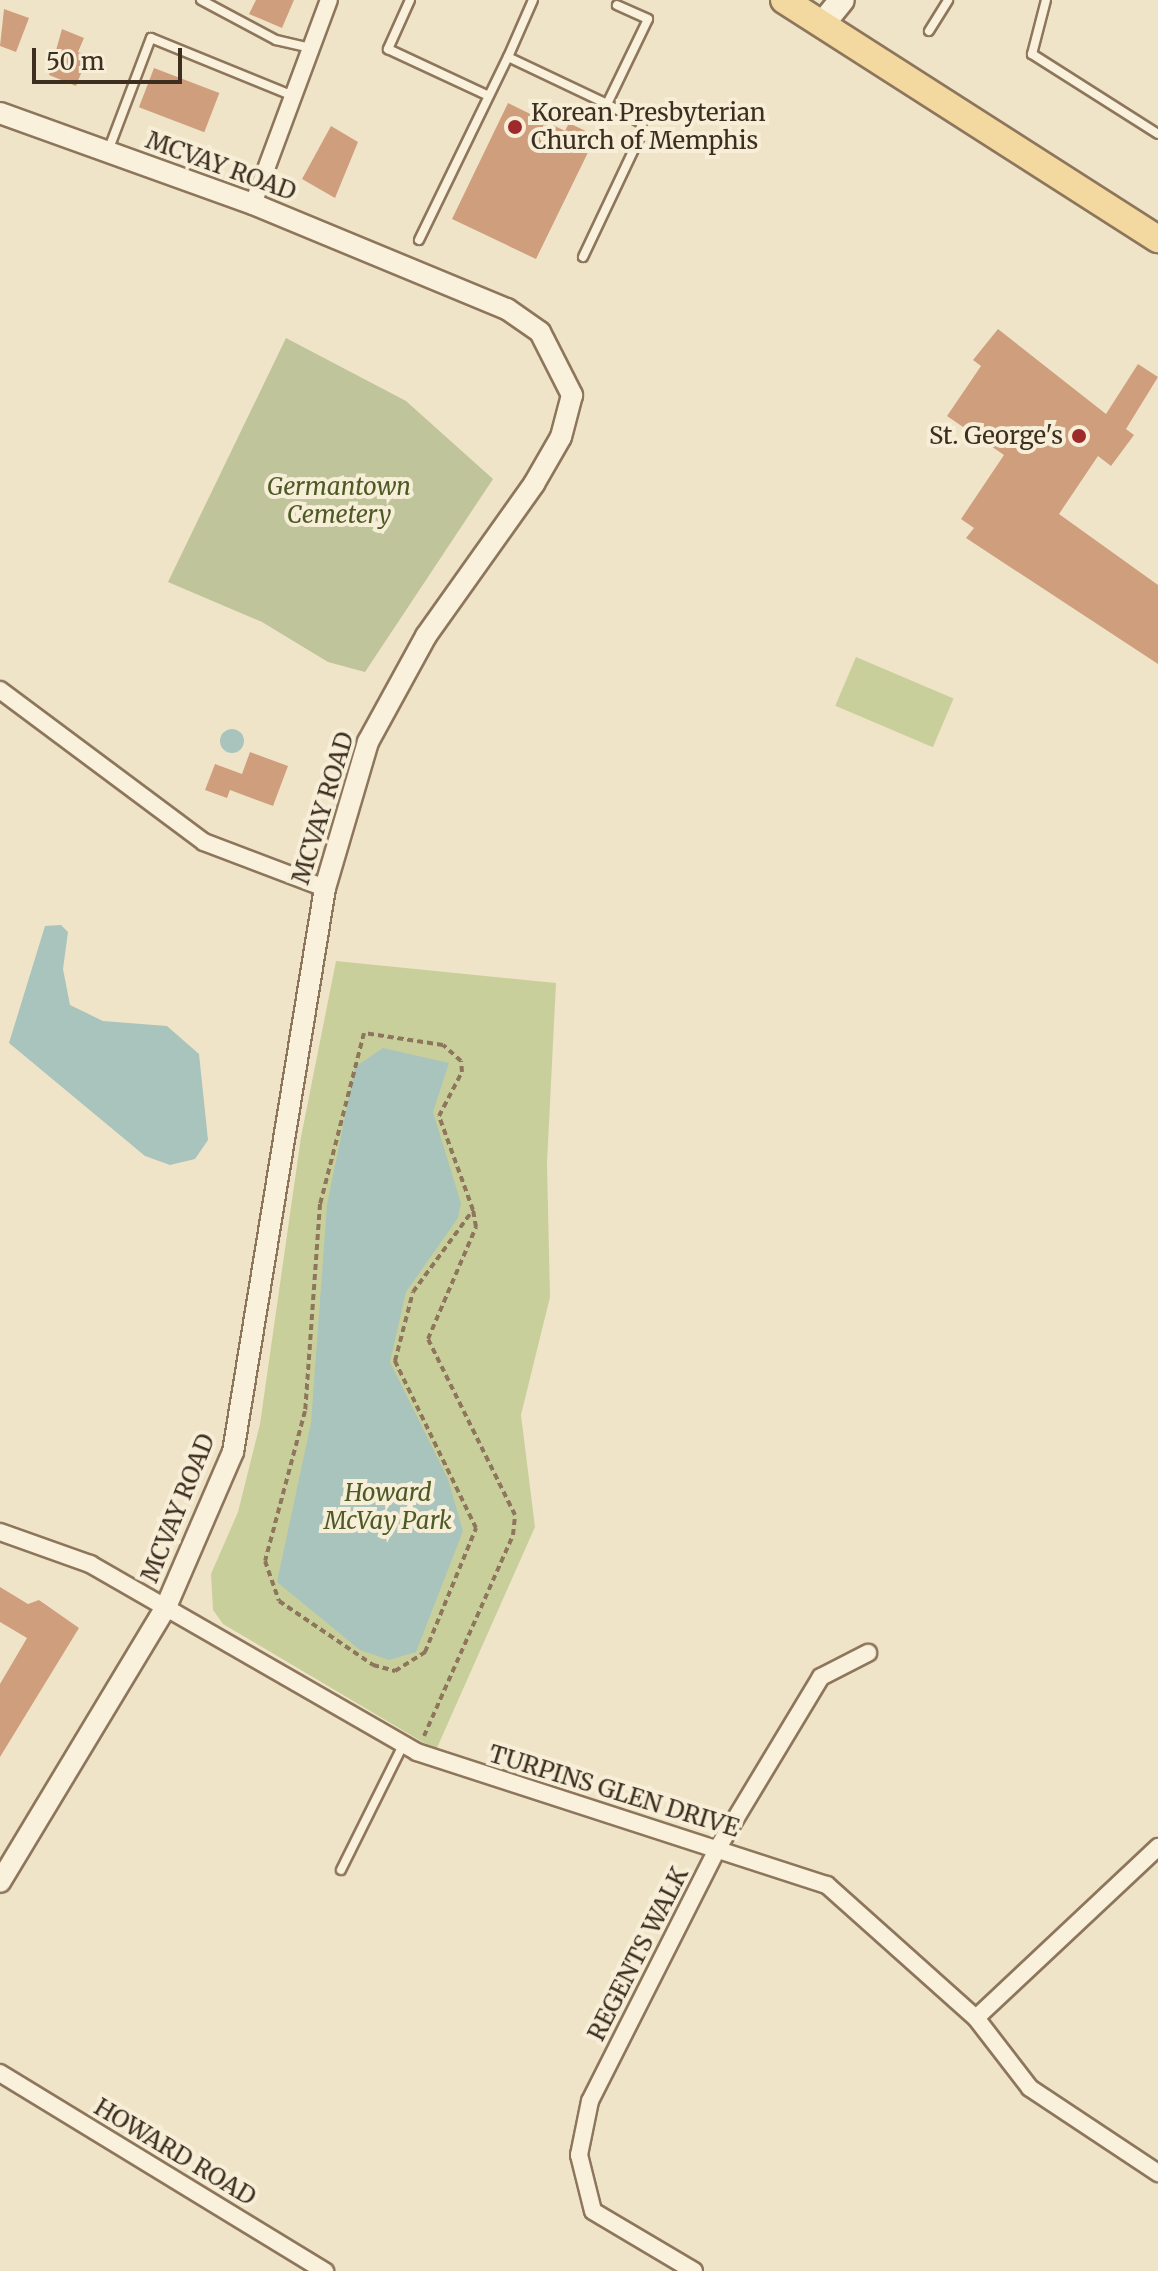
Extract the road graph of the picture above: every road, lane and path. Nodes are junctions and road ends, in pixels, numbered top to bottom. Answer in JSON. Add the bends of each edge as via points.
{"nodes":[{"id":1,"x":201,"y":0,"type":"edge"},
{"id":2,"x":329,"y":0,"type":"edge"},
{"id":3,"x":410,"y":0,"type":"edge"},
{"id":4,"x":533,"y":0,"type":"edge"},
{"id":5,"x":608,"y":0,"type":"edge"},
{"id":6,"x":784,"y":0,"type":"edge"},
{"id":7,"x":842,"y":0,"type":"edge"},
{"id":8,"x":948,"y":0,"type":"edge"},
{"id":9,"x":1046,"y":0,"type":"edge"},
{"id":10,"x":619,"y":2,"type":"edge"},
{"id":11,"x":824,"y":22,"type":"junction"},
{"id":12,"x":929,"y":31,"type":"dead end"},
{"id":13,"x":311,"y":49,"type":"junction"},
{"id":14,"x":508,"y":57,"type":"junction"},
{"id":15,"x":293,"y":96,"type":"junction"},
{"id":16,"x":489,"y":96,"type":"junction"},
{"id":17,"x":607,"y":104,"type":"junction"},
{"id":18,"x":0,"y":113,"type":"edge"},
{"id":19,"x":1158,"y":134,"type":"edge"},
{"id":20,"x":107,"y":152,"type":"junction"},
{"id":21,"x":253,"y":204,"type":"junction"},
{"id":22,"x":1158,"y":239,"type":"edge"},
{"id":23,"x":419,"y":240,"type":"dead end"},
{"id":24,"x":583,"y":257,"type":"dead end"},
{"id":25,"x":0,"y":690,"type":"edge"},
{"id":26,"x":325,"y":888,"type":"junction"},
{"id":27,"x":473,"y":1210,"type":"junction"},
{"id":28,"x":0,"y":1532,"type":"edge"},
{"id":29,"x":166,"y":1607,"type":"junction"},
{"id":30,"x":868,"y":1653,"type":"dead end"},
{"id":31,"x":410,"y":1749,"type":"junction"},
{"id":32,"x":719,"y":1846,"type":"junction"},
{"id":33,"x":1158,"y":1847,"type":"edge"},
{"id":34,"x":341,"y":1870,"type":"dead end"},
{"id":35,"x":0,"y":1882,"type":"edge"},
{"id":36,"x":976,"y":2018,"type":"junction"},
{"id":37,"x":0,"y":2073,"type":"edge"},
{"id":38,"x":1158,"y":2173,"type":"edge"},
{"id":39,"x":325,"y":2271,"type":"edge"},
{"id":40,"x":694,"y":2271,"type":"edge"}],
"edges":[{"from":1,"to":13,"type":"lane","via":[[250,28]]},
{"from":2,"to":13,"type":"street"},
{"from":3,"to":16,"type":"lane","via":[[388,49]]},
{"from":4,"to":14,"type":"lane"},
{"from":5,"to":10,"type":"lane"},
{"from":6,"to":11,"type":"main road"},
{"from":7,"to":11,"type":"main road"},
{"from":8,"to":12,"type":"lane"},
{"from":9,"to":19,"type":"lane","via":[[1032,54]]},
{"from":10,"to":17,"type":"lane","via":[[648,19]]},
{"from":11,"to":22,"type":"main road"},
{"from":13,"to":15,"type":"street"},
{"from":14,"to":16,"type":"lane"},
{"from":14,"to":17,"type":"lane"},
{"from":15,"to":20,"type":"lane","via":[[151,38]]},
{"from":15,"to":21,"type":"street"},
{"from":16,"to":23,"type":"lane"},
{"from":17,"to":24,"type":"lane","via":[[641,123],[642,132]]},
{"from":18,"to":20,"type":"street","name":"MCVAY ROAD"},
{"from":20,"to":21,"type":"street","name":"MCVAY ROAD"},
{"from":21,"to":26,"type":"street","name":"MCVAY ROAD","via":[[507,309],[540,332],[563,365],[572,395],[561,437],[534,484],[426,636],[368,742]]},
{"from":25,"to":26,"type":"street","via":[[204,842]]},
{"from":26,"to":29,"type":"street","name":"MCVAY ROAD","via":[[233,1452]]},
{"from":27,"to":27,"type":"path","via":[[439,1116],[462,1072],[454,1049],[364,1033],[320,1204],[305,1411],[265,1561],[279,1601],[373,1665],[395,1671],[425,1652],[476,1528],[395,1361],[413,1292]]},
{"from":27,"to":31,"type":"path","via":[[476,1227],[428,1339],[515,1515],[513,1535]]},
{"from":28,"to":29,"type":"street","name":"TURPINS GLEN DRIVE","via":[[70,1555]]},
{"from":29,"to":31,"type":"street","name":"TURPINS GLEN DRIVE"},
{"from":29,"to":35,"type":"street","name":"MCVAY ROAD"},
{"from":30,"to":32,"type":"street","name":"REGENTS WALK","via":[[821,1677]]},
{"from":31,"to":32,"type":"street","name":"TURPINS GLEN DRIVE"},
{"from":31,"to":34,"type":"lane"},
{"from":32,"to":36,"type":"street","name":"TURPINS GLEN DRIVE","via":[[827,1885]]},
{"from":32,"to":40,"type":"street","name":"REGENTS WALK","via":[[590,2101],[579,2155],[593,2211]]},
{"from":33,"to":36,"type":"street"},
{"from":36,"to":38,"type":"street","name":"TURPINS GLEN DRIVE","via":[[1030,2088]]},
{"from":37,"to":39,"type":"street","name":"HOWARD ROAD"}]}
